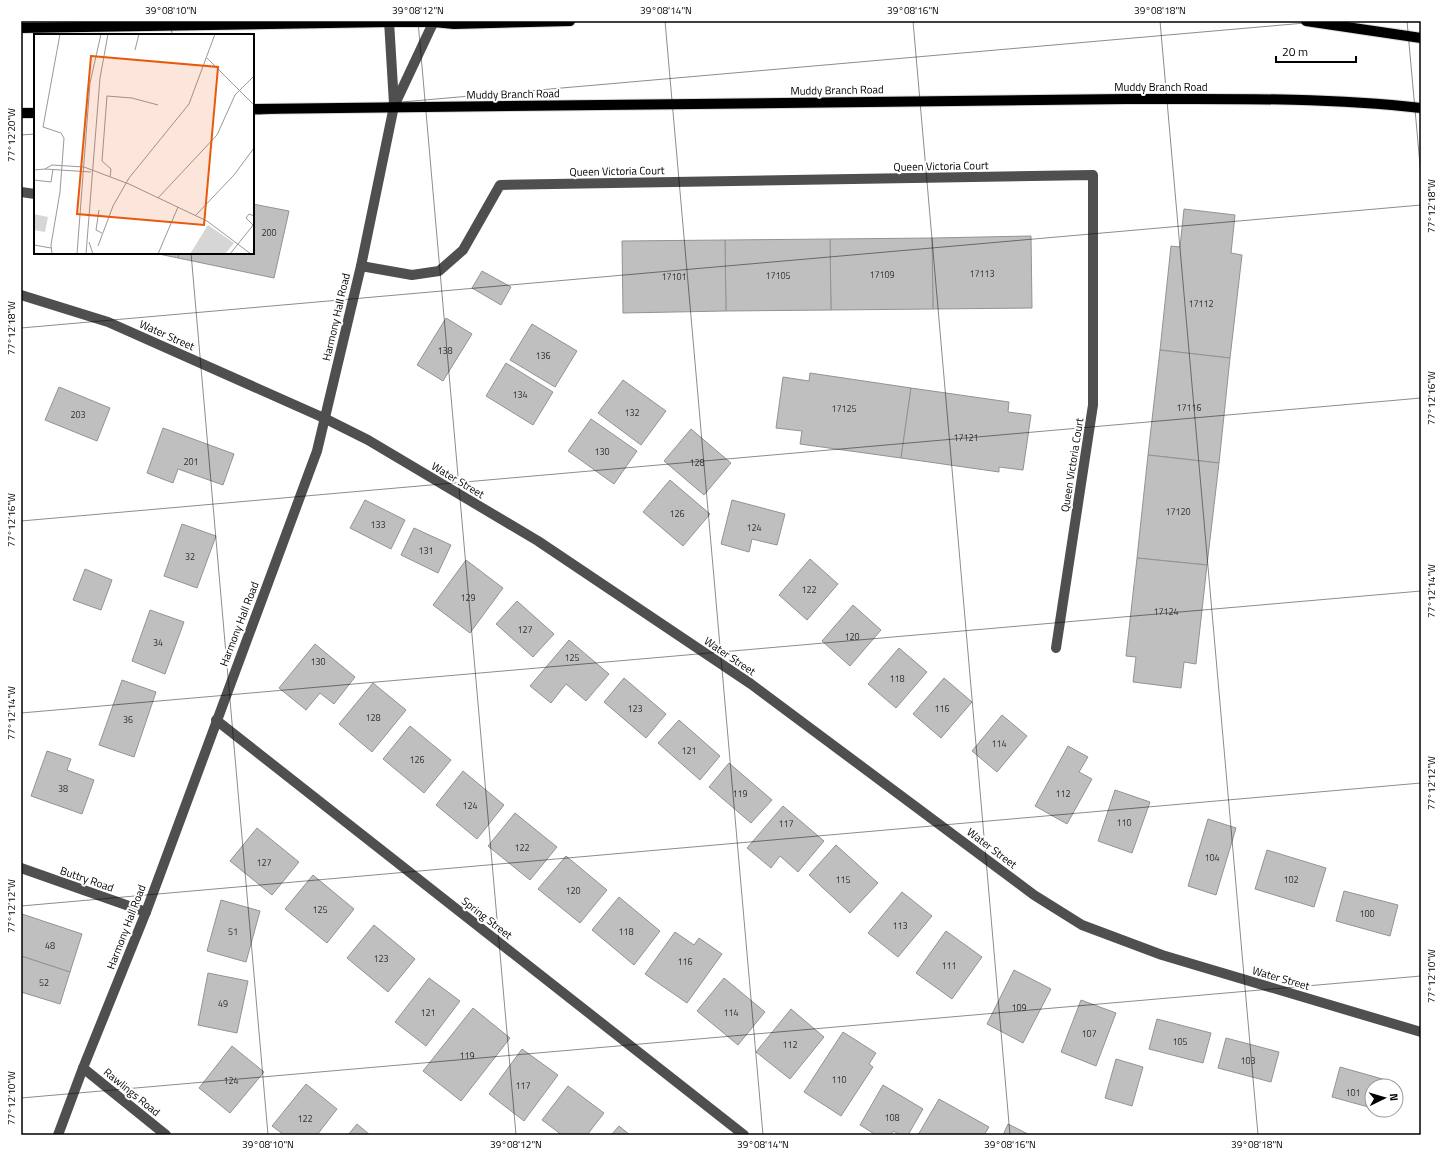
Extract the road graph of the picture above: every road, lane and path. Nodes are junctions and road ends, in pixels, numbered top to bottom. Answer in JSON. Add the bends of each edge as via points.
{"nodes":[{"id":1,"x":389,"y":21,"type":"edge"},
{"id":2,"x":570,"y":21,"type":"edge"},
{"id":3,"x":1306,"y":21,"type":"edge"},
{"id":4,"x":434,"y":22,"type":"edge"},
{"id":5,"x":21,"y":28,"type":"edge"},
{"id":6,"x":1421,"y":38,"type":"edge"},
{"id":7,"x":394,"y":106,"type":"junction"},
{"id":8,"x":1421,"y":108,"type":"edge"},
{"id":9,"x":254,"y":109,"type":"edge"},
{"id":10,"x":21,"y":113,"type":"edge"},
{"id":11,"x":34,"y":113,"type":"edge"},
{"id":12,"x":21,"y":192,"type":"edge"},
{"id":13,"x":34,"y":194,"type":"edge"},
{"id":14,"x":360,"y":266,"type":"junction"},
{"id":15,"x":21,"y":295,"type":"edge"},
{"id":16,"x":324,"y":418,"type":"junction"},
{"id":17,"x":1056,"y":648,"type":"dead end"},
{"id":18,"x":216,"y":720,"type":"junction"},
{"id":19,"x":21,"y":868,"type":"edge"},
{"id":20,"x":146,"y":912,"type":"junction"},
{"id":21,"x":1421,"y":1032,"type":"edge"},
{"id":22,"x":82,"y":1068,"type":"junction"},
{"id":23,"x":58,"y":1135,"type":"edge"},
{"id":24,"x":166,"y":1135,"type":"edge"},
{"id":25,"x":744,"y":1135,"type":"edge"}],
"edges":[{"from":1,"to":4,"type":"main road"},
{"from":1,"to":5,"type":"main road"},
{"from":1,"to":7,"type":"street"},
{"from":2,"to":4,"type":"main road","via":[[454,24]]},
{"from":3,"to":6,"type":"main road"},
{"from":4,"to":7,"type":"street"},
{"from":7,"to":8,"type":"main road","name":"Muddy Branch Road","via":[[1133,98],[1374,103]]},
{"from":7,"to":9,"type":"main road","name":"Muddy Branch Road"},
{"from":7,"to":14,"type":"street","name":"Harmony Hall Road"},
{"from":10,"to":11,"type":"main road"},
{"from":12,"to":13,"type":"street"},
{"from":14,"to":16,"type":"street","name":"Harmony Hall Road"},
{"from":14,"to":17,"type":"street","name":"Queen Victoria Court","via":[[412,275],[439,270],[463,250],[500,186],[1093,175],[1093,405]]},
{"from":15,"to":16,"type":"street","name":"Water Street","via":[[108,322]]},
{"from":16,"to":18,"type":"street","name":"Harmony Hall Road","via":[[317,451]]},
{"from":16,"to":21,"type":"street","name":"Water Street","via":[[368,440],[551,550],[750,684],[1034,895],[1082,925],[1162,955]]},
{"from":18,"to":20,"type":"street","name":"Harmony Hall Road"},
{"from":18,"to":25,"type":"street","name":"Spring Street"},
{"from":19,"to":20,"type":"street","name":"Buttry Road"},
{"from":20,"to":22,"type":"street","name":"Harmony Hall Road"},
{"from":22,"to":23,"type":"street","name":"Harmony Hall Road"},
{"from":22,"to":24,"type":"street","name":"Rawlings Road"}]}
